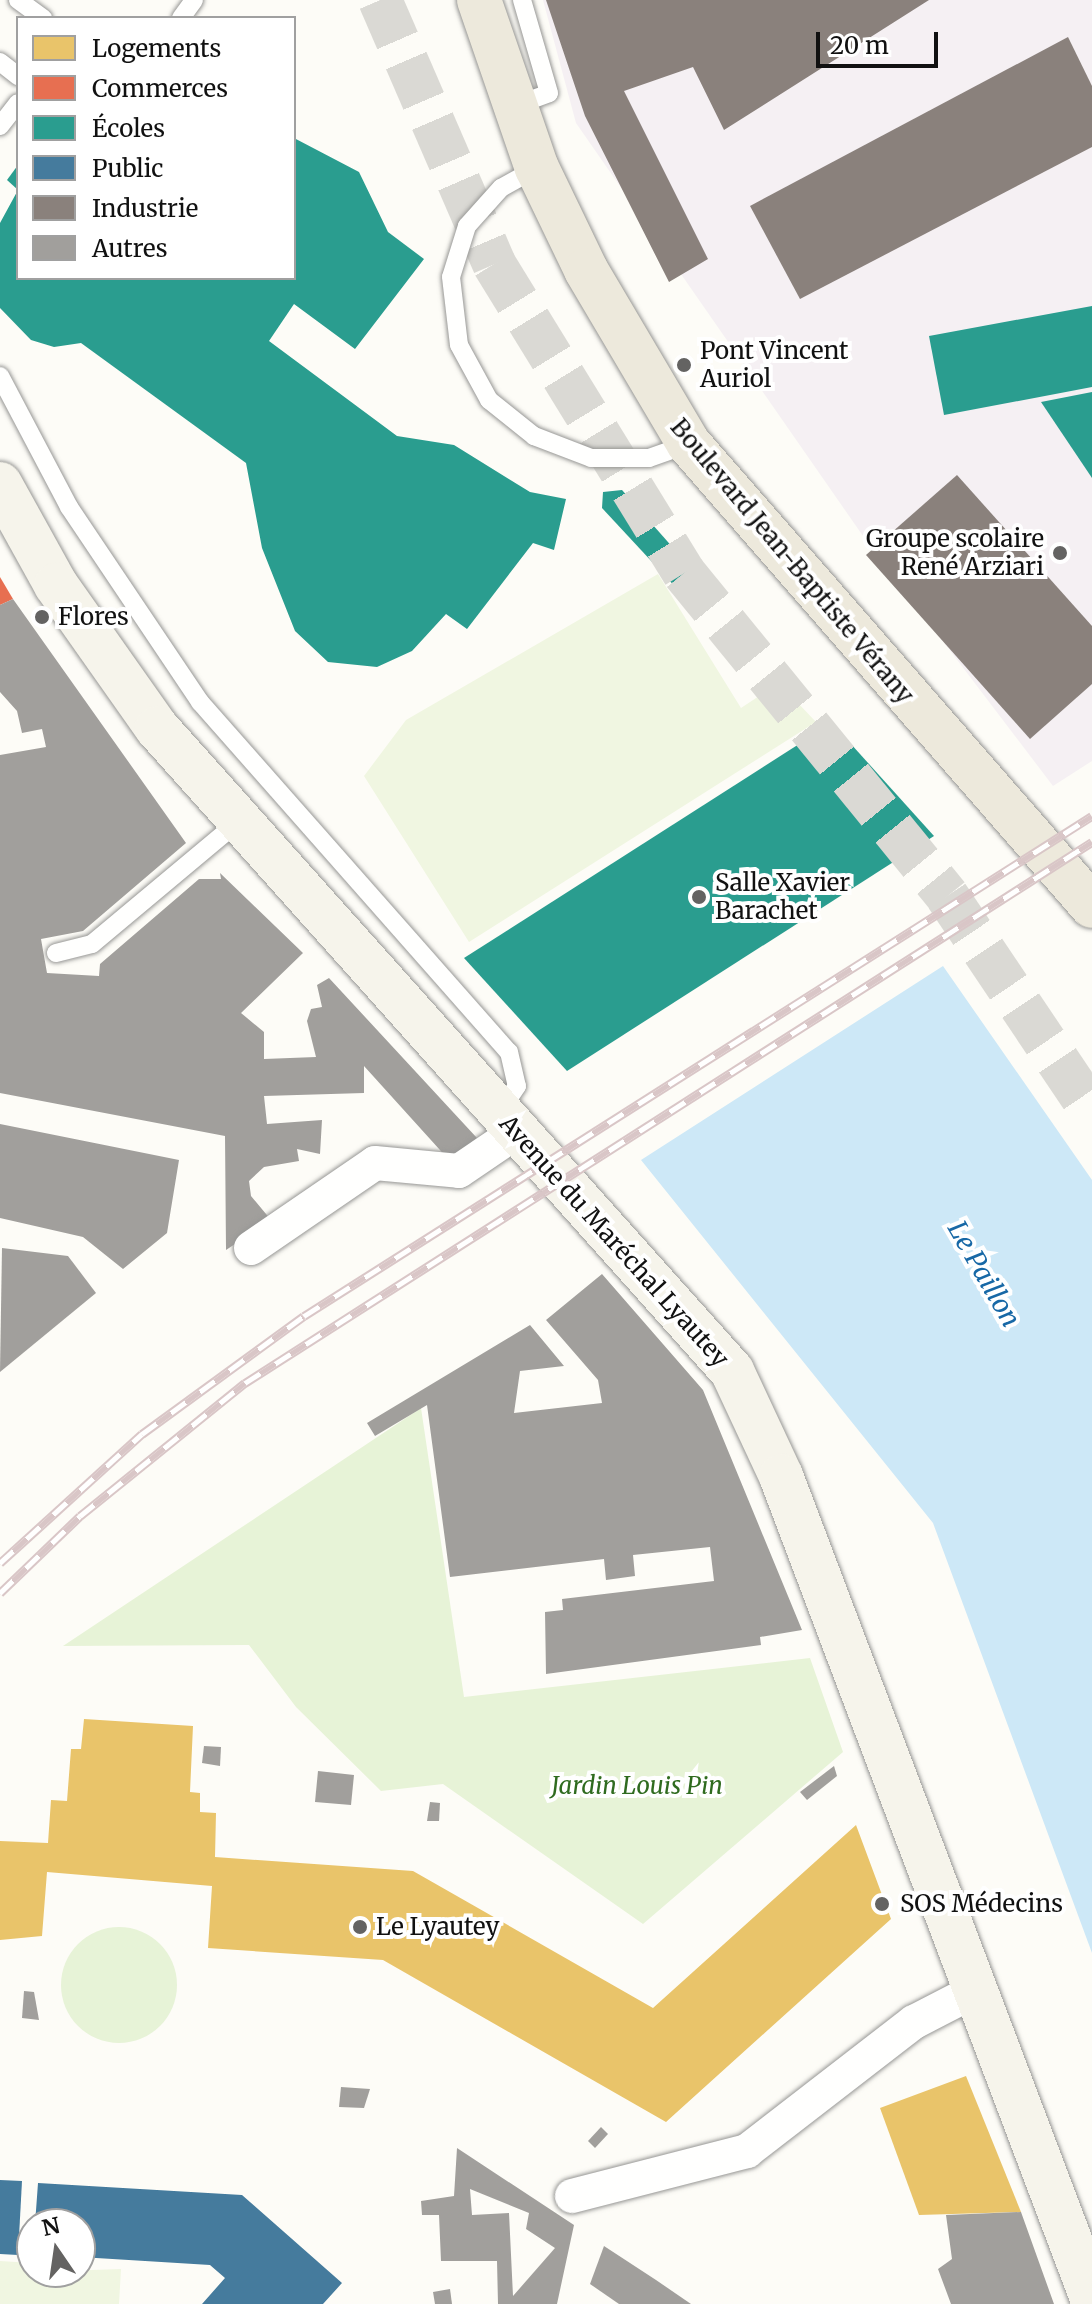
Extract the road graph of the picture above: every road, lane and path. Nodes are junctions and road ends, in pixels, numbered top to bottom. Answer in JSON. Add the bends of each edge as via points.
{"nodes":[{"id":1,"x":18,"y":0,"type":"edge"},
{"id":2,"x":479,"y":0,"type":"edge"},
{"id":3,"x":522,"y":0,"type":"edge"},
{"id":4,"x":40,"y":16,"type":"edge"},
{"id":5,"x":0,"y":62,"type":"edge"},
{"id":6,"x":16,"y":74,"type":"edge"},
{"id":7,"x":16,"y":106,"type":"edge"},
{"id":8,"x":514,"y":106,"type":"junction"},
{"id":9,"x":0,"y":126,"type":"edge"},
{"id":10,"x":537,"y":168,"type":"junction"},
{"id":11,"x":3,"y":388,"type":"edge"},
{"id":12,"x":689,"y":444,"type":"junction"},
{"id":13,"x":0,"y":484,"type":"edge"},
{"id":14,"x":239,"y":821,"type":"junction"},
{"id":15,"x":1092,"y":906,"type":"edge"},
{"id":16,"x":56,"y":953,"type":"dead end"},
{"id":17,"x":507,"y":1123,"type":"junction"},
{"id":18,"x":251,"y":1248,"type":"dead end"},
{"id":19,"x":976,"y":1990,"type":"junction"},
{"id":20,"x":572,"y":2196,"type":"dead end"},
{"id":21,"x":1092,"y":2298,"type":"edge"}],
"edges":[{"from":1,"to":4,"type":"lane"},
{"from":2,"to":8,"type":"main road","name":"Boulevard Jean-Baptiste Vérany"},
{"from":3,"to":8,"type":"lane","via":[[549,93]]},
{"from":5,"to":6,"type":"lane"},
{"from":7,"to":9,"type":"lane"},
{"from":8,"to":10,"type":"main road","name":"Boulevard Jean-Baptiste Vérany"},
{"from":10,"to":12,"type":"main road","name":"Boulevard Jean-Baptiste Vérany","via":[[586,270]]},
{"from":10,"to":12,"type":"lane","via":[[501,188],[467,226],[451,277],[459,345],[489,400],[534,436],[591,458],[649,458]]},
{"from":11,"to":17,"type":"lane","via":[[69,507],[200,702],[509,1052],[517,1086]]},
{"from":12,"to":15,"type":"main road","name":"Boulevard Jean-Baptiste Vérany"},
{"from":13,"to":14,"type":"main road","name":"Avenue du Maréchal Lyautey","via":[[56,585],[157,728]]},
{"from":14,"to":16,"type":"lane","via":[[92,944]]},
{"from":14,"to":17,"type":"main road","name":"Avenue du Maréchal Lyautey"},
{"from":17,"to":18,"type":"street","via":[[459,1171],[375,1163]]},
{"from":17,"to":19,"type":"main road","name":"Avenue du Maréchal Lyautey","via":[[732,1371],[761,1427]]},
{"from":19,"to":20,"type":"street","via":[[914,2022],[747,2151]]},
{"from":19,"to":21,"type":"main road","name":"Avenue du Maréchal Lyautey"}]}
